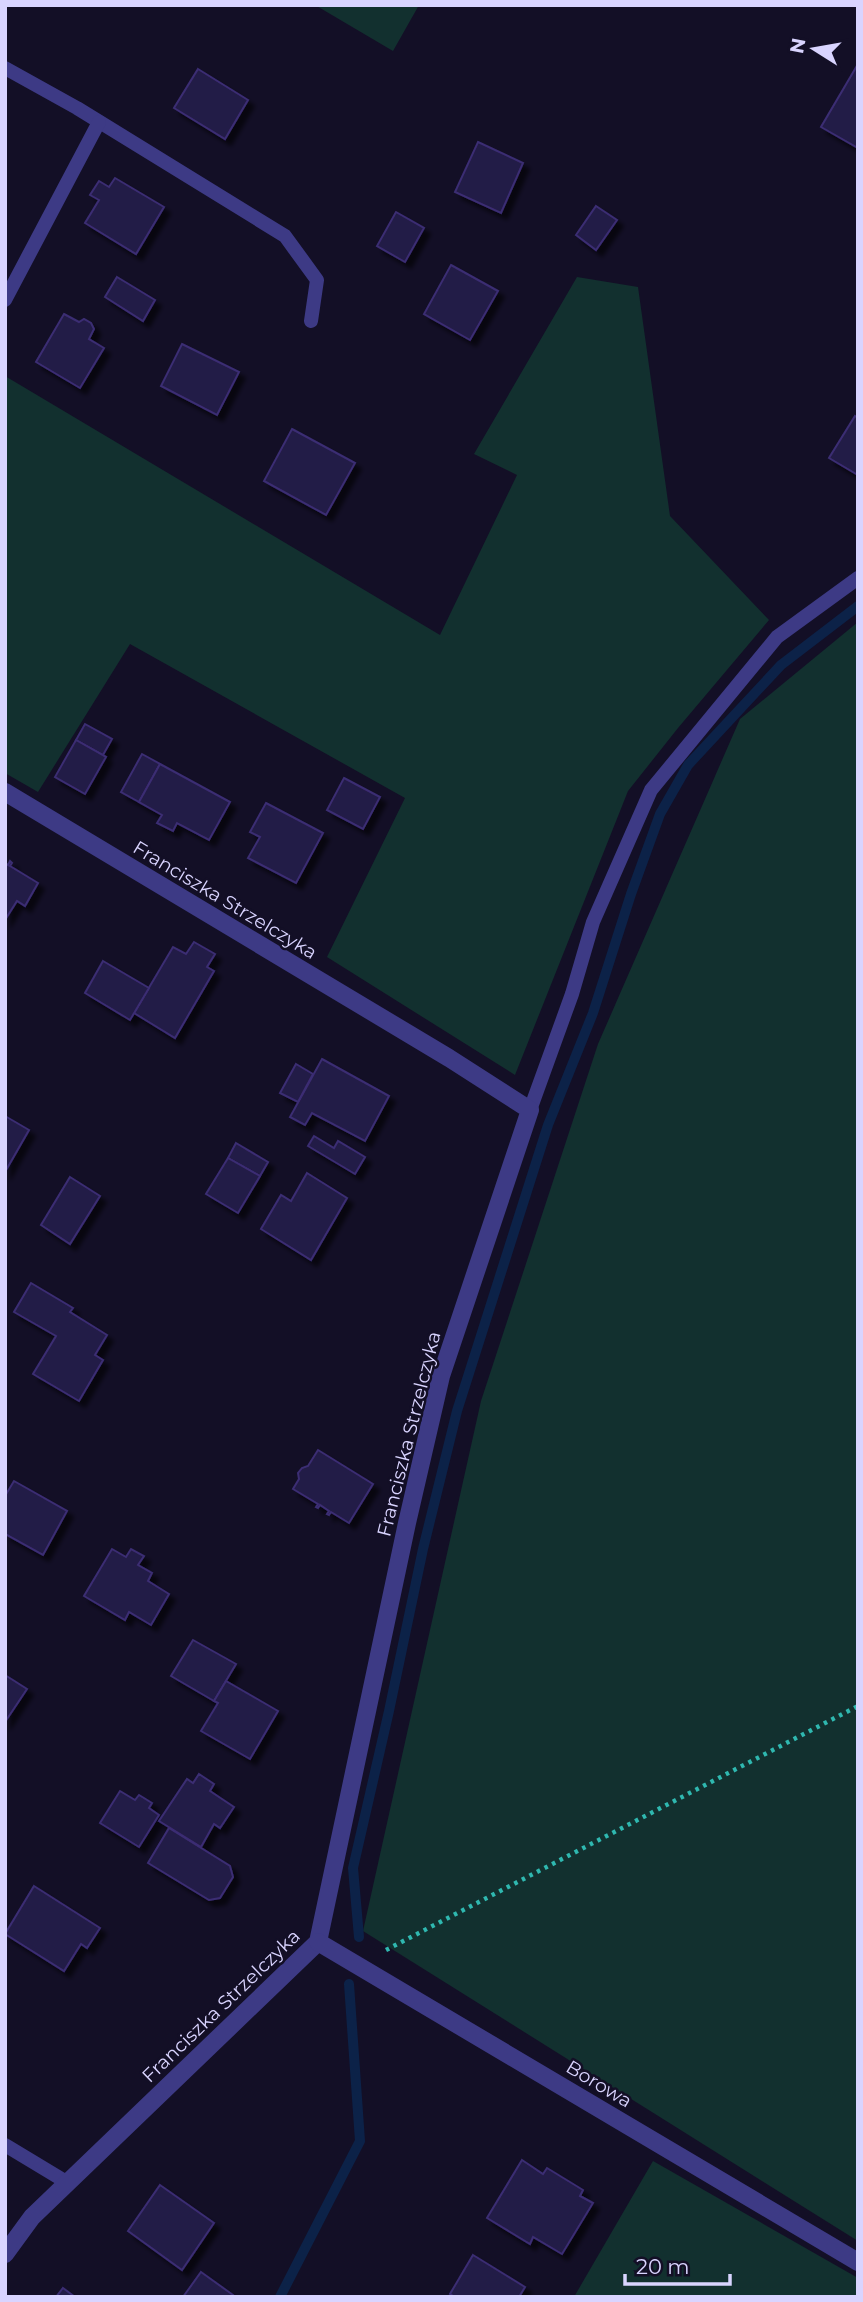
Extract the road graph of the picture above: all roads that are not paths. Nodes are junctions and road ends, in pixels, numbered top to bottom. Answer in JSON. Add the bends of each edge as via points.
{"nodes":[{"id":1,"x":5,"y":68,"type":"edge"},
{"id":2,"x":99,"y":122,"type":"junction"},
{"id":3,"x":5,"y":300,"type":"edge"},
{"id":4,"x":310,"y":321,"type":"dead end"},
{"id":5,"x":858,"y":578,"type":"edge"},
{"id":6,"x":5,"y":792,"type":"edge"},
{"id":7,"x":530,"y":1110,"type":"junction"},
{"id":8,"x":318,"y":1942,"type":"junction"},
{"id":9,"x":5,"y":2145,"type":"edge"},
{"id":10,"x":68,"y":2183,"type":"junction"},
{"id":11,"x":5,"y":2254,"type":"edge"},
{"id":12,"x":858,"y":2262,"type":"edge"}],
"edges":[{"from":1,"to":2,"type":"lane"},
{"from":2,"to":3,"type":"lane"},
{"from":2,"to":4,"type":"lane","via":[[285,236],[317,280]]},
{"from":5,"to":7,"type":"lane","via":[[777,637],[651,790],[593,922]]},
{"from":6,"to":7,"type":"street","name":"Franciszka Strzelczyka"},
{"from":7,"to":8,"type":"street","name":"Franciszka Strzelczyka","via":[[442,1376]]},
{"from":8,"to":10,"type":"street","name":"Franciszka Strzelczyka"},
{"from":8,"to":12,"type":"street","name":"Borowa"},
{"from":9,"to":10,"type":"lane"},
{"from":10,"to":11,"type":"street","name":"Franciszka Strzelczyka","via":[[32,2217]]}]}
